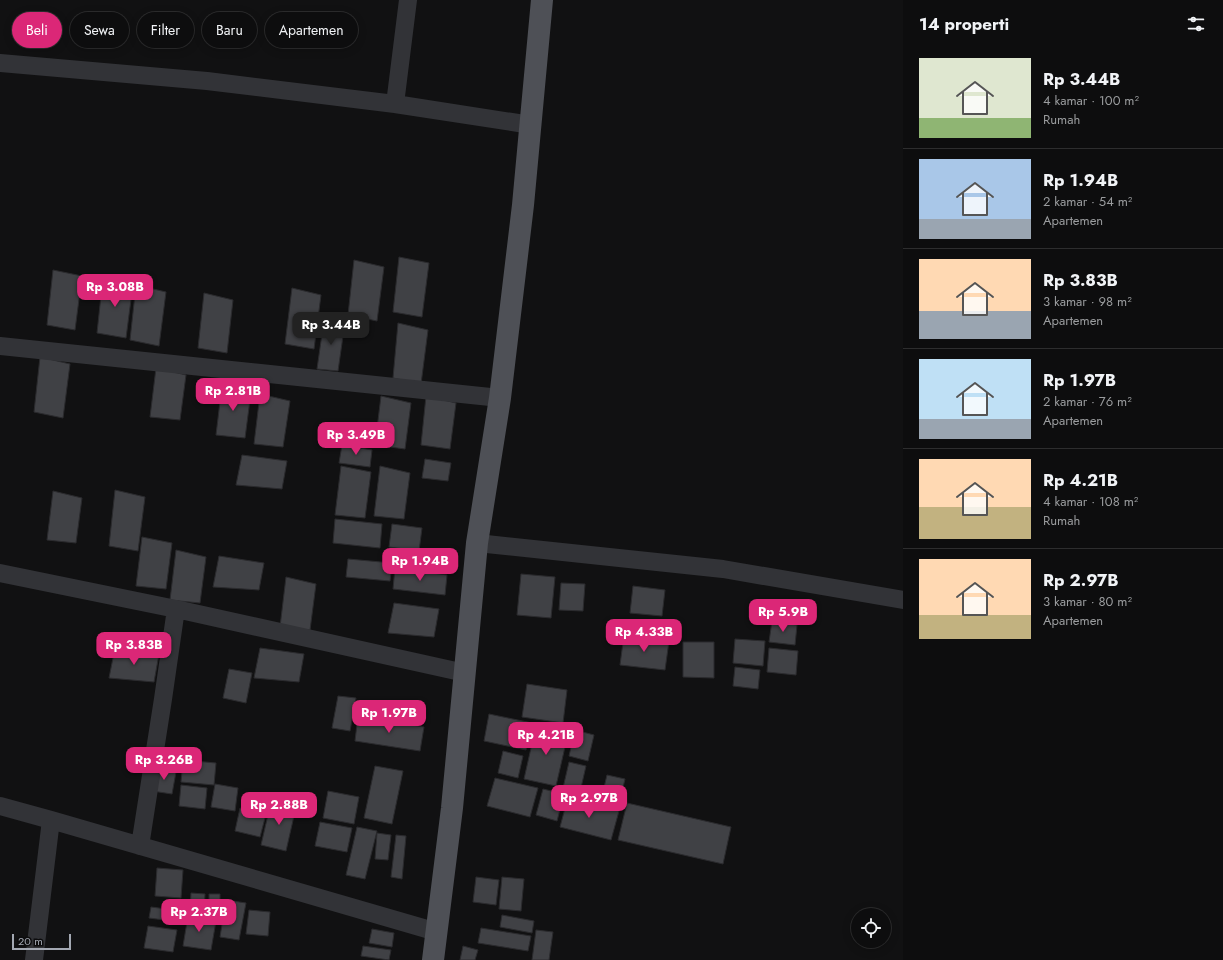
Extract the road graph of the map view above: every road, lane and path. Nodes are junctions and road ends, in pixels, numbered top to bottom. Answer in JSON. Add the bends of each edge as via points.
{"nodes":[{"id":1,"x":408,"y":0,"type":"edge"},
{"id":2,"x":542,"y":0,"type":"edge"},
{"id":3,"x":0,"y":63,"type":"edge"},
{"id":4,"x":395,"y":104,"type":"junction"},
{"id":5,"x":531,"y":125,"type":"junction"},
{"id":6,"x":0,"y":346,"type":"edge"},
{"id":7,"x":500,"y":398,"type":"junction"},
{"id":8,"x":477,"y":543,"type":"junction"},
{"id":9,"x":0,"y":573,"type":"edge"},
{"id":10,"x":903,"y":600,"type":"edge"},
{"id":11,"x":176,"y":609,"type":"junction"},
{"id":12,"x":465,"y":673,"type":"junction"},
{"id":13,"x":0,"y":806,"type":"edge"},
{"id":14,"x":50,"y":820,"type":"junction"},
{"id":15,"x":140,"y":846,"type":"junction"},
{"id":16,"x":437,"y":932,"type":"junction"},
{"id":17,"x":34,"y":960,"type":"edge"},
{"id":18,"x":433,"y":960,"type":"edge"}],
"edges":[{"from":1,"to":4,"type":"street"},
{"from":2,"to":5,"type":"main road"},
{"from":3,"to":4,"type":"street","via":[[207,81]]},
{"from":4,"to":5,"type":"street"},
{"from":5,"to":7,"type":"main road"},
{"from":6,"to":7,"type":"street"},
{"from":7,"to":8,"type":"main road"},
{"from":8,"to":10,"type":"street","via":[[723,569]]},
{"from":8,"to":12,"type":"main road"},
{"from":9,"to":11,"type":"street"},
{"from":11,"to":12,"type":"street"},
{"from":11,"to":15,"type":"street"},
{"from":12,"to":16,"type":"main road"},
{"from":13,"to":14,"type":"street"},
{"from":14,"to":15,"type":"street"},
{"from":14,"to":17,"type":"street"},
{"from":15,"to":16,"type":"street"},
{"from":16,"to":18,"type":"main road"}]}
